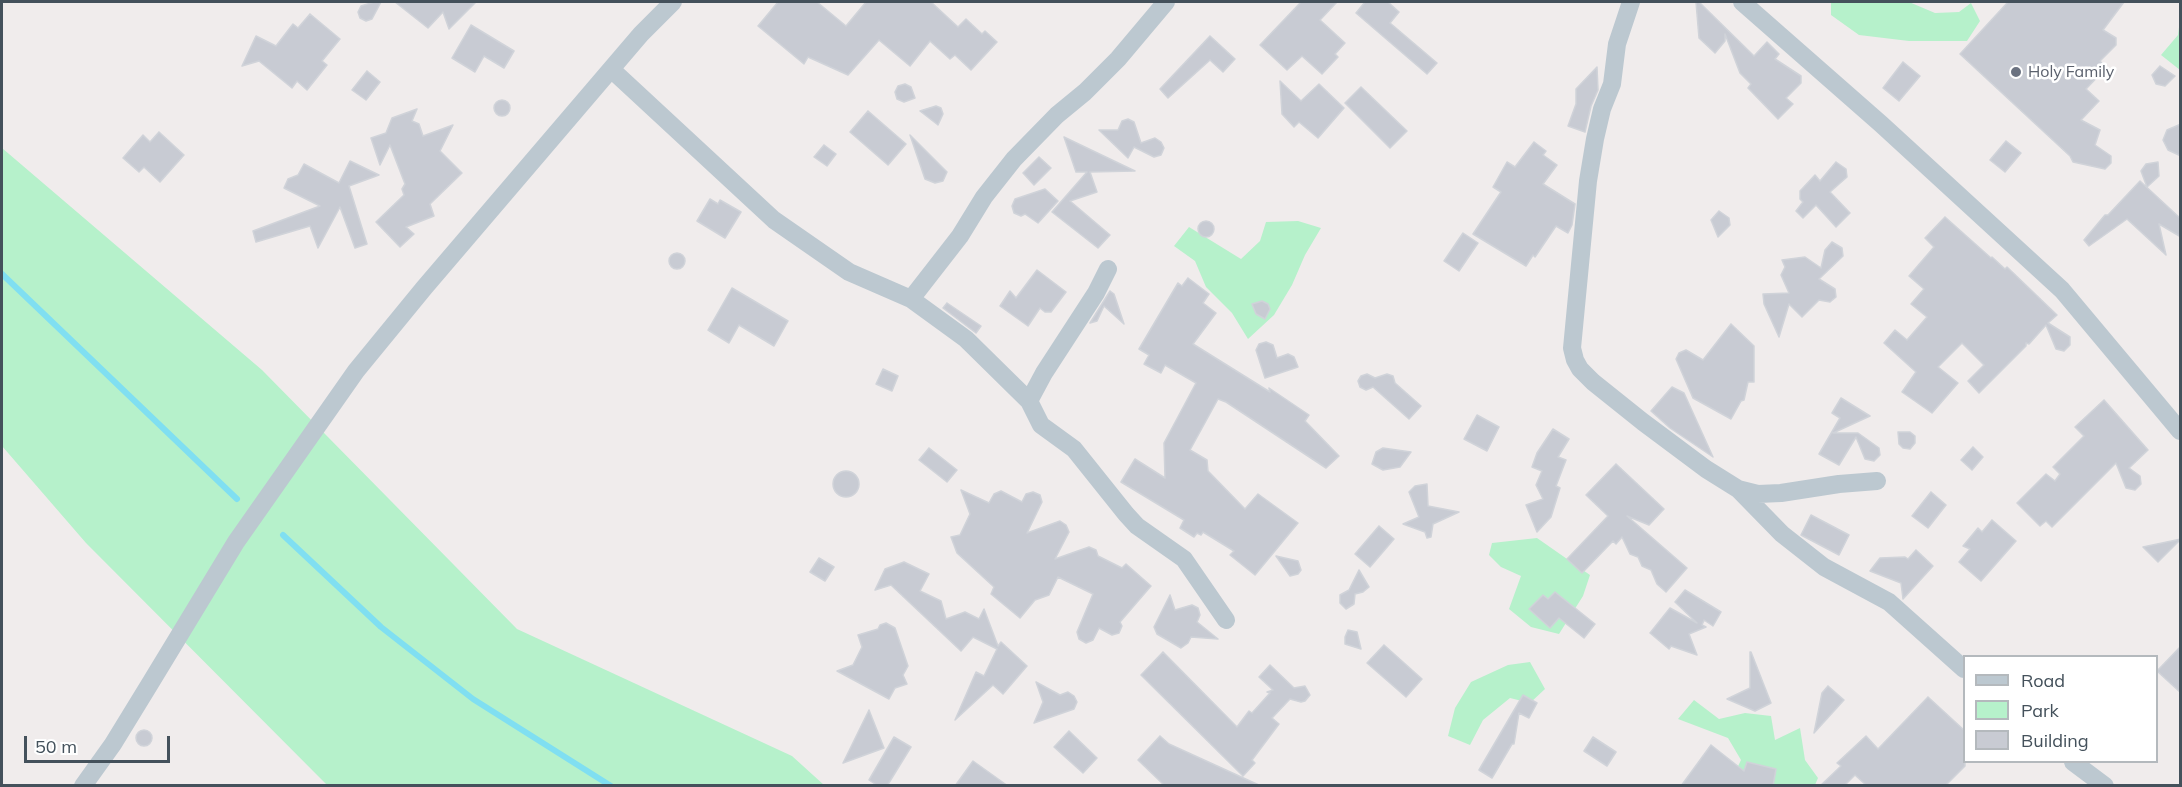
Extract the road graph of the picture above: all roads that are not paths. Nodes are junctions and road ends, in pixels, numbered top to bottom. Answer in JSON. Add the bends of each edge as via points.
{"nodes":[{"id":1,"x":673,"y":2,"type":"edge"},
{"id":2,"x":1166,"y":2,"type":"edge"},
{"id":3,"x":1631,"y":2,"type":"edge"},
{"id":4,"x":1742,"y":2,"type":"edge"},
{"id":5,"x":611,"y":69,"type":"junction"},
{"id":6,"x":1108,"y":268,"type":"dead end"},
{"id":7,"x":911,"y":299,"type":"junction"},
{"id":8,"x":1029,"y":401,"type":"junction"},
{"id":9,"x":2181,"y":431,"type":"edge"},
{"id":10,"x":1877,"y":481,"type":"dead end"},
{"id":11,"x":1738,"y":489,"type":"junction"},
{"id":12,"x":1226,"y":620,"type":"dead end"},
{"id":13,"x":1963,"y":667,"type":"edge"},
{"id":14,"x":2074,"y":763,"type":"edge"},
{"id":15,"x":82,"y":786,"type":"edge"},
{"id":16,"x":2105,"y":786,"type":"edge"}],
"edges":[{"from":1,"to":5,"type":"street"},
{"from":2,"to":7,"type":"street","via":[[1118,58],[1014,159]]},
{"from":3,"to":11,"type":"street","via":[[1595,139],[1572,348],[1580,369],[1593,382]]},
{"from":4,"to":9,"type":"street","via":[[2062,290]]},
{"from":5,"to":7,"type":"street","via":[[774,220],[849,272]]},
{"from":5,"to":15,"type":"street","via":[[356,371],[236,542],[113,744]]},
{"from":6,"to":8,"type":"street"},
{"from":7,"to":8,"type":"street","via":[[966,339]]},
{"from":8,"to":12,"type":"street","via":[[1041,425],[1074,449],[1137,526],[1184,559]]},
{"from":10,"to":11,"type":"street","via":[[1781,493],[1758,494]]},
{"from":11,"to":13,"type":"street","via":[[1807,554],[1840,577],[1889,602]]},
{"from":14,"to":16,"type":"street"}]}
